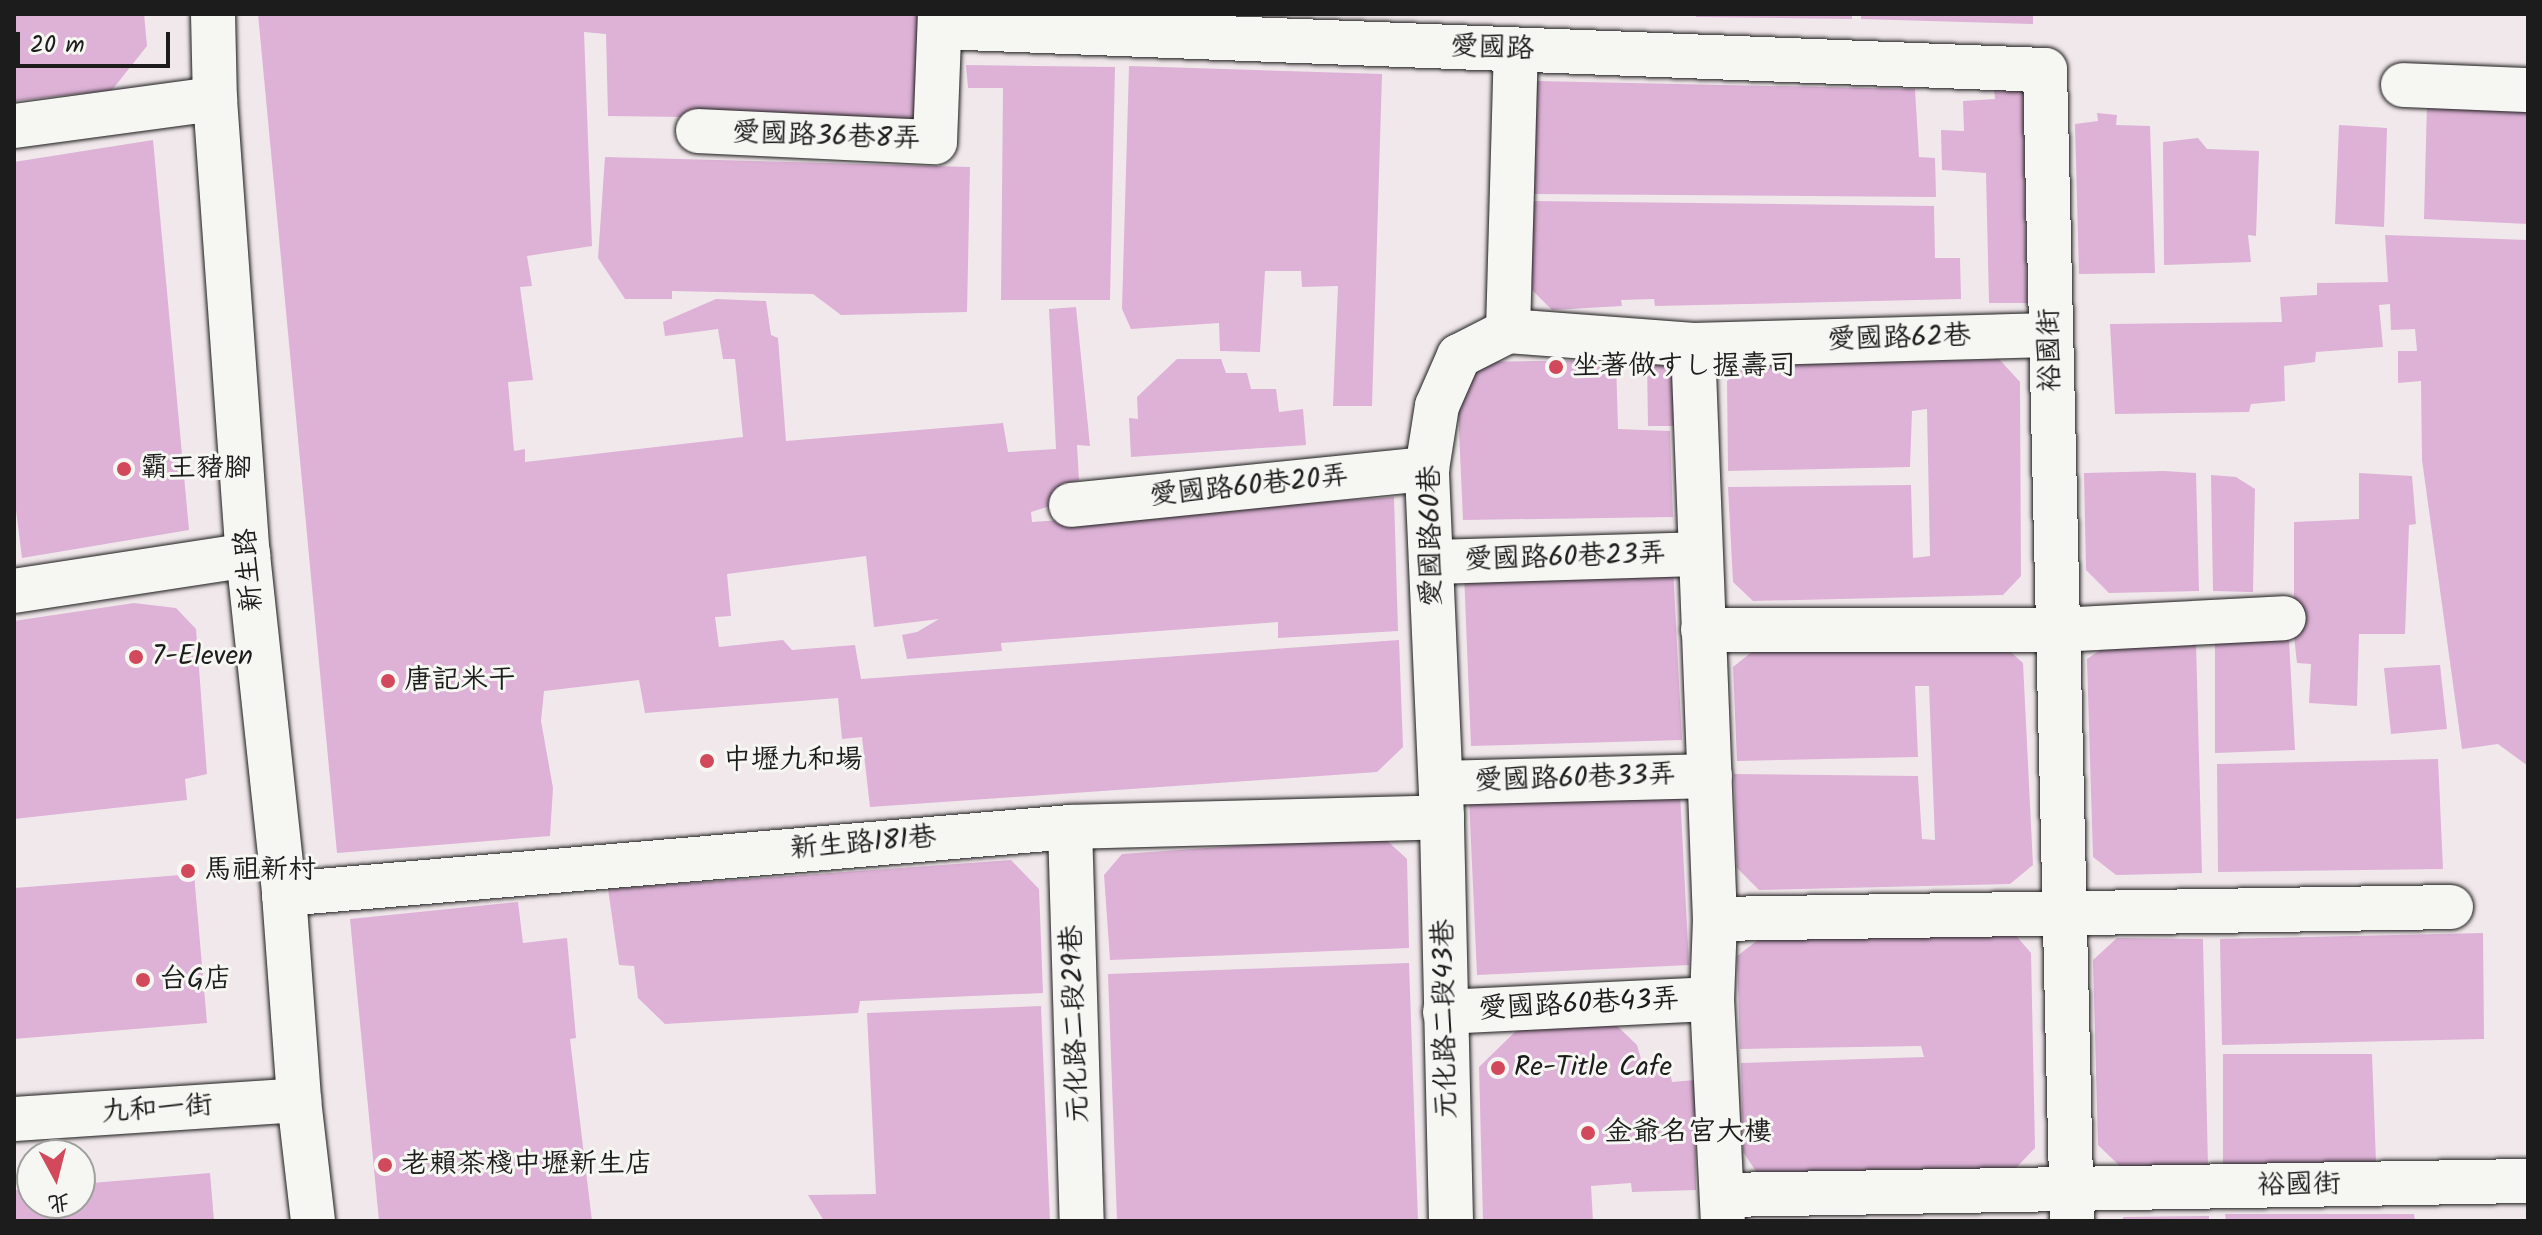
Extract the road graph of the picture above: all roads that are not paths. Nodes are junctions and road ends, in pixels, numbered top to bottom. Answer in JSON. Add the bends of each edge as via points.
{"nodes":[{"id":1,"x":213,"y":14,"type":"edge"},
{"id":2,"x":940,"y":21,"type":"edge"},
{"id":3,"x":1516,"y":50,"type":"junction"},
{"id":4,"x":2045,"y":70,"type":"joint"},
{"id":5,"x":2403,"y":85,"type":"dead end"},
{"id":6,"x":2528,"y":90,"type":"edge"},
{"id":7,"x":215,"y":99,"type":"junction"},
{"id":8,"x":14,"y":126,"type":"edge"},
{"id":9,"x":698,"y":131,"type":"dead end"},
{"id":10,"x":1508,"y":331,"type":"junction"},
{"id":11,"x":2051,"y":335,"type":"junction"},
{"id":12,"x":1693,"y":345,"type":"junction"},
{"id":13,"x":1427,"y":469,"type":"junction"},
{"id":14,"x":1071,"y":505,"type":"dead end"},
{"id":15,"x":1700,"y":554,"type":"junction"},
{"id":16,"x":248,"y":555,"type":"junction"},
{"id":17,"x":1431,"y":562,"type":"junction"},
{"id":18,"x":14,"y":591,"type":"edge"},
{"id":19,"x":2284,"y":618,"type":"dead end"},
{"id":20,"x":1703,"y":630,"type":"junction"},
{"id":21,"x":2058,"y":630,"type":"junction"},
{"id":22,"x":1710,"y":776,"type":"junction"},
{"id":23,"x":1442,"y":800,"type":"junction"},
{"id":24,"x":1070,"y":827,"type":"junction"},
{"id":25,"x":284,"y":894,"type":"junction"},
{"id":26,"x":2451,"y":907,"type":"dead end"},
{"id":27,"x":2065,"y":913,"type":"junction"},
{"id":28,"x":1715,"y":919,"type":"junction"},
{"id":29,"x":1712,"y":999,"type":"junction"},
{"id":30,"x":1445,"y":1012,"type":"junction"},
{"id":31,"x":299,"y":1100,"type":"junction"},
{"id":32,"x":14,"y":1119,"type":"edge"},
{"id":33,"x":2528,"y":1181,"type":"edge"},
{"id":34,"x":2071,"y":1206,"type":"edge"},
{"id":35,"x":1723,"y":1208,"type":"edge"},
{"id":36,"x":313,"y":1221,"type":"edge"},
{"id":37,"x":1082,"y":1221,"type":"edge"},
{"id":38,"x":1451,"y":1221,"type":"edge"}],
"edges":[{"from":1,"to":7,"type":"street","name":"新生路"},
{"from":2,"to":3,"type":"street","name":"愛國路"},
{"from":2,"to":9,"type":"street","name":"愛國路36巷8弄","via":[[935,142]]},
{"from":3,"to":4,"type":"street","name":"愛國路"},
{"from":3,"to":10,"type":"street"},
{"from":4,"to":11,"type":"street","name":"裕國街"},
{"from":5,"to":6,"type":"street"},
{"from":7,"to":8,"type":"street"},
{"from":7,"to":16,"type":"street","name":"新生路"},
{"from":10,"to":12,"type":"street","name":"愛國路62巷"},
{"from":10,"to":13,"type":"street","name":"愛國路60巷","via":[[1459,356],[1437,406]]},
{"from":11,"to":12,"type":"street","name":"愛國路62巷"},
{"from":11,"to":21,"type":"street","name":"裕國街"},
{"from":12,"to":15,"type":"street"},
{"from":13,"to":14,"type":"street","name":"愛國路60巷20弄"},
{"from":13,"to":17,"type":"street","name":"愛國路60巷"},
{"from":15,"to":17,"type":"street","name":"愛國路60巷23弄"},
{"from":15,"to":20,"type":"street"},
{"from":16,"to":18,"type":"street"},
{"from":16,"to":25,"type":"street","name":"新生路"},
{"from":17,"to":23,"type":"street","name":"愛國路60巷"},
{"from":19,"to":21,"type":"street"},
{"from":20,"to":21,"type":"street"},
{"from":20,"to":22,"type":"street"},
{"from":21,"to":27,"type":"street","name":"裕國街"},
{"from":22,"to":23,"type":"street","name":"愛國路60巷33弄"},
{"from":22,"to":28,"type":"street"},
{"from":23,"to":24,"type":"street","name":"新生路181巷"},
{"from":23,"to":30,"type":"street","name":"元化路二段43巷"},
{"from":24,"to":25,"type":"street","name":"新生路181巷"},
{"from":24,"to":37,"type":"street","name":"元化路二段29巷"},
{"from":25,"to":31,"type":"street","name":"新生路"},
{"from":26,"to":27,"type":"street"},
{"from":27,"to":28,"type":"street"},
{"from":27,"to":34,"type":"street","name":"裕國街"},
{"from":28,"to":29,"type":"street"},
{"from":29,"to":30,"type":"street","name":"愛國路60巷43弄"},
{"from":29,"to":35,"type":"street"},
{"from":30,"to":38,"type":"street","name":"元化路二段43巷"},
{"from":31,"to":32,"type":"street","name":"九和一街"},
{"from":31,"to":36,"type":"street","name":"新生路"},
{"from":33,"to":34,"type":"street","name":"裕國街"},
{"from":34,"to":35,"type":"street","name":"裕國街"}]}
